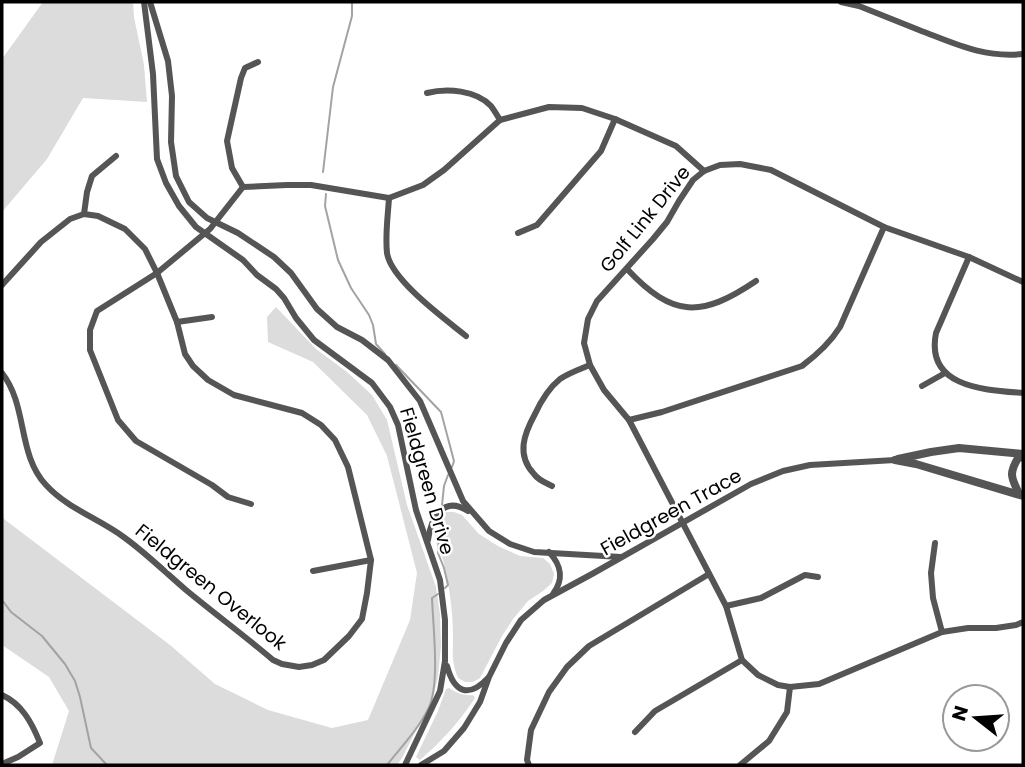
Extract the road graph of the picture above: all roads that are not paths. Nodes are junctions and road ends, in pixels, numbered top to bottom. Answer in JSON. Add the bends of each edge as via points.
{"nodes":[{"id":1,"x":144,"y":2,"type":"edge"},
{"id":2,"x":150,"y":2,"type":"edge"},
{"id":3,"x":841,"y":2,"type":"edge"},
{"id":4,"x":1023,"y":54,"type":"edge"},
{"id":5,"x":258,"y":62,"type":"dead end"},
{"id":6,"x":427,"y":93,"type":"dead end"},
{"id":7,"x":615,"y":119,"type":"junction"},
{"id":8,"x":500,"y":120,"type":"junction"},
{"id":9,"x":116,"y":156,"type":"dead end"},
{"id":10,"x":704,"y":171,"type":"junction"},
{"id":11,"x":243,"y":187,"type":"junction"},
{"id":12,"x":389,"y":198,"type":"junction"},
{"id":13,"x":84,"y":214,"type":"junction"},
{"id":14,"x":215,"y":223,"type":"junction"},
{"id":15,"x":884,"y":227,"type":"junction"},
{"id":16,"x":518,"y":233,"type":"dead end"},
{"id":17,"x":204,"y":234,"type":"junction"},
{"id":18,"x":969,"y":257,"type":"junction"},
{"id":19,"x":627,"y":269,"type":"junction"},
{"id":20,"x":157,"y":273,"type":"junction"},
{"id":21,"x":756,"y":281,"type":"dead end"},
{"id":22,"x":1023,"y":282,"type":"edge"},
{"id":23,"x":2,"y":285,"type":"edge"},
{"id":24,"x":212,"y":317,"type":"dead end"},
{"id":25,"x":177,"y":323,"type":"junction"},
{"id":26,"x":466,"y":336,"type":"dead end"},
{"id":27,"x":590,"y":365,"type":"junction"},
{"id":28,"x":2,"y":373,"type":"edge"},
{"id":29,"x":945,"y":373,"type":"junction"},
{"id":30,"x":922,"y":386,"type":"dead end"},
{"id":31,"x":1023,"y":393,"type":"edge"},
{"id":32,"x":629,"y":420,"type":"junction"},
{"id":33,"x":1023,"y":455,"type":"edge"},
{"id":34,"x":895,"y":460,"type":"junction"},
{"id":35,"x":552,"y":486,"type":"dead end"},
{"id":36,"x":1021,"y":495,"type":"edge"},
{"id":37,"x":251,"y":504,"type":"dead end"},
{"id":38,"x":475,"y":516,"type":"junction"},
{"id":39,"x":682,"y":523,"type":"junction"},
{"id":40,"x":428,"y":540,"type":"junction"},
{"id":41,"x":935,"y":543,"type":"dead end"},
{"id":42,"x":549,"y":552,"type":"junction"},
{"id":43,"x":621,"y":557,"type":"junction"},
{"id":44,"x":370,"y":559,"type":"junction"},
{"id":45,"x":313,"y":570,"type":"dead end"},
{"id":46,"x":709,"y":574,"type":"junction"},
{"id":47,"x":818,"y":576,"type":"dead end"},
{"id":48,"x":552,"y":596,"type":"junction"},
{"id":49,"x":726,"y":606,"type":"junction"},
{"id":50,"x":1023,"y":622,"type":"edge"},
{"id":51,"x":942,"y":632,"type":"junction"},
{"id":52,"x":742,"y":660,"type":"junction"},
{"id":53,"x":445,"y":661,"type":"junction"},
{"id":54,"x":489,"y":677,"type":"junction"},
{"id":55,"x":790,"y":687,"type":"junction"},
{"id":56,"x":2,"y":695,"type":"edge"},
{"id":57,"x":635,"y":732,"type":"dead end"},
{"id":58,"x":2,"y":764,"type":"edge"},
{"id":59,"x":405,"y":765,"type":"edge"},
{"id":60,"x":421,"y":765,"type":"edge"},
{"id":61,"x":529,"y":765,"type":"edge"},
{"id":62,"x":740,"y":765,"type":"edge"}],
"edges":[{"from":1,"to":17,"type":"street","name":"Fieldgreen Drive","via":[[157,159],[179,206]]},
{"from":2,"to":14,"type":"street","name":"Fieldgreen Drive","via":[[168,61],[176,176],[190,202]]},
{"from":3,"to":4,"type":"street","via":[[968,49],[991,55]]},
{"from":5,"to":11,"type":"street","via":[[245,68],[241,78],[227,141],[232,167]]},
{"from":6,"to":8,"type":"street","via":[[470,94],[489,104]]},
{"from":7,"to":8,"type":"street","via":[[582,108],[549,107]]},
{"from":7,"to":10,"type":"street","via":[[676,146]]},
{"from":7,"to":16,"type":"street","via":[[601,151],[537,225]]},
{"from":8,"to":12,"type":"street","via":[[423,185]]},
{"from":9,"to":13,"type":"street","via":[[92,176]]},
{"from":10,"to":15,"type":"street","name":"Golf Link Drive","via":[[740,164],[771,170]]},
{"from":10,"to":19,"type":"street","name":"Golf Link Drive"},
{"from":11,"to":12,"type":"street","via":[[310,185]]},
{"from":11,"to":14,"type":"street"},
{"from":12,"to":26,"type":"street","via":[[387,256],[408,287]]},
{"from":13,"to":20,"type":"street","name":"Fieldgreen Overlook","via":[[125,229],[145,249]]},
{"from":13,"to":23,"type":"street","via":[[41,242]]},
{"from":14,"to":17,"type":"street"},
{"from":14,"to":38,"type":"street","name":"Fieldgreen Drive","via":[[274,257],[317,309],[388,360],[420,401],[463,501]]},
{"from":15,"to":18,"type":"street","name":"Golf Link Drive"},
{"from":15,"to":32,"type":"street","via":[[840,327],[818,354],[802,366]]},
{"from":17,"to":20,"type":"street"},
{"from":17,"to":40,"type":"street","name":"Fieldgreen Drive","via":[[276,289],[314,340],[384,397],[398,425]]},
{"from":18,"to":22,"type":"street","name":"Golf Link Drive"},
{"from":18,"to":29,"type":"street","via":[[936,333],[937,358]]},
{"from":19,"to":21,"type":"street","via":[[649,290],[681,308],[734,296]]},
{"from":19,"to":27,"type":"street","name":"Golf Link Drive","via":[[597,301],[588,319],[584,343]]},
{"from":20,"to":25,"type":"street","name":"Fieldgreen Overlook"},
{"from":20,"to":37,"type":"street","via":[[97,311],[89,340],[93,361],[118,420],[136,440],[228,498]]},
{"from":24,"to":25,"type":"street"},
{"from":25,"to":44,"type":"street","name":"Fieldgreen Overlook","via":[[185,354],[208,380],[234,395],[302,412],[335,440],[348,467]]},
{"from":27,"to":32,"type":"street","name":"Golf Link Drive"},
{"from":27,"to":35,"type":"street","via":[[552,386],[523,439],[526,463]]},
{"from":28,"to":44,"type":"street","name":"Fieldgreen Overlook","via":[[16,402],[26,449],[47,486],[71,507],[125,538],[273,660],[292,667],[312,665],[349,636],[362,619]]},
{"from":29,"to":30,"type":"street"},
{"from":29,"to":31,"type":"street","via":[[959,383],[984,390]]},
{"from":32,"to":39,"type":"street","name":"Golf Link Drive"},
{"from":33,"to":34,"type":"street","via":[[959,448]]},
{"from":33,"to":36,"type":"street","via":[[1011,476]]},
{"from":34,"to":36,"type":"street","name":"Fieldgreen Trace"},
{"from":34,"to":39,"type":"street","name":"Fieldgreen Trace","via":[[783,471]]},
{"from":38,"to":40,"type":"street","via":[[456,506],[442,508],[432,522]]},
{"from":38,"to":42,"type":"street","name":"Fieldgreen Drive","via":[[510,544]]},
{"from":39,"to":43,"type":"street","name":"Fieldgreen Trace"},
{"from":39,"to":46,"type":"street","name":"Golf Link Drive"},
{"from":40,"to":53,"type":"street","name":"Fieldgreen Drive","via":[[442,590]]},
{"from":41,"to":51,"type":"street","via":[[931,573]]},
{"from":42,"to":43,"type":"street","name":"Fieldgreen Drive"},
{"from":42,"to":48,"type":"street","via":[[561,572]]},
{"from":43,"to":48,"type":"street","name":"Fieldgreen Trace"},
{"from":44,"to":45,"type":"street"},
{"from":46,"to":49,"type":"street","name":"Golf Link Drive"},
{"from":46,"to":61,"type":"street","via":[[589,646],[567,667],[531,730]]},
{"from":47,"to":49,"type":"street","via":[[805,575],[761,598]]},
{"from":48,"to":54,"type":"street","name":"Fieldgreen Trace","via":[[521,620]]},
{"from":49,"to":52,"type":"street","name":"Golf Link Drive"},
{"from":50,"to":51,"type":"street"},
{"from":51,"to":55,"type":"street","via":[[819,684]]},
{"from":52,"to":55,"type":"street","via":[[758,675]]},
{"from":52,"to":57,"type":"street","via":[[655,711]]},
{"from":53,"to":54,"type":"street","via":[[451,681],[462,689],[480,686]]},
{"from":53,"to":59,"type":"street","name":"Fieldgreen Drive","via":[[440,691]]},
{"from":54,"to":60,"type":"street","name":"Fieldgreen Trace","via":[[464,728],[444,751]]},
{"from":55,"to":62,"type":"street","via":[[787,712],[769,741]]},
{"from":56,"to":58,"type":"street","via":[[28,718],[40,743]]}]}
